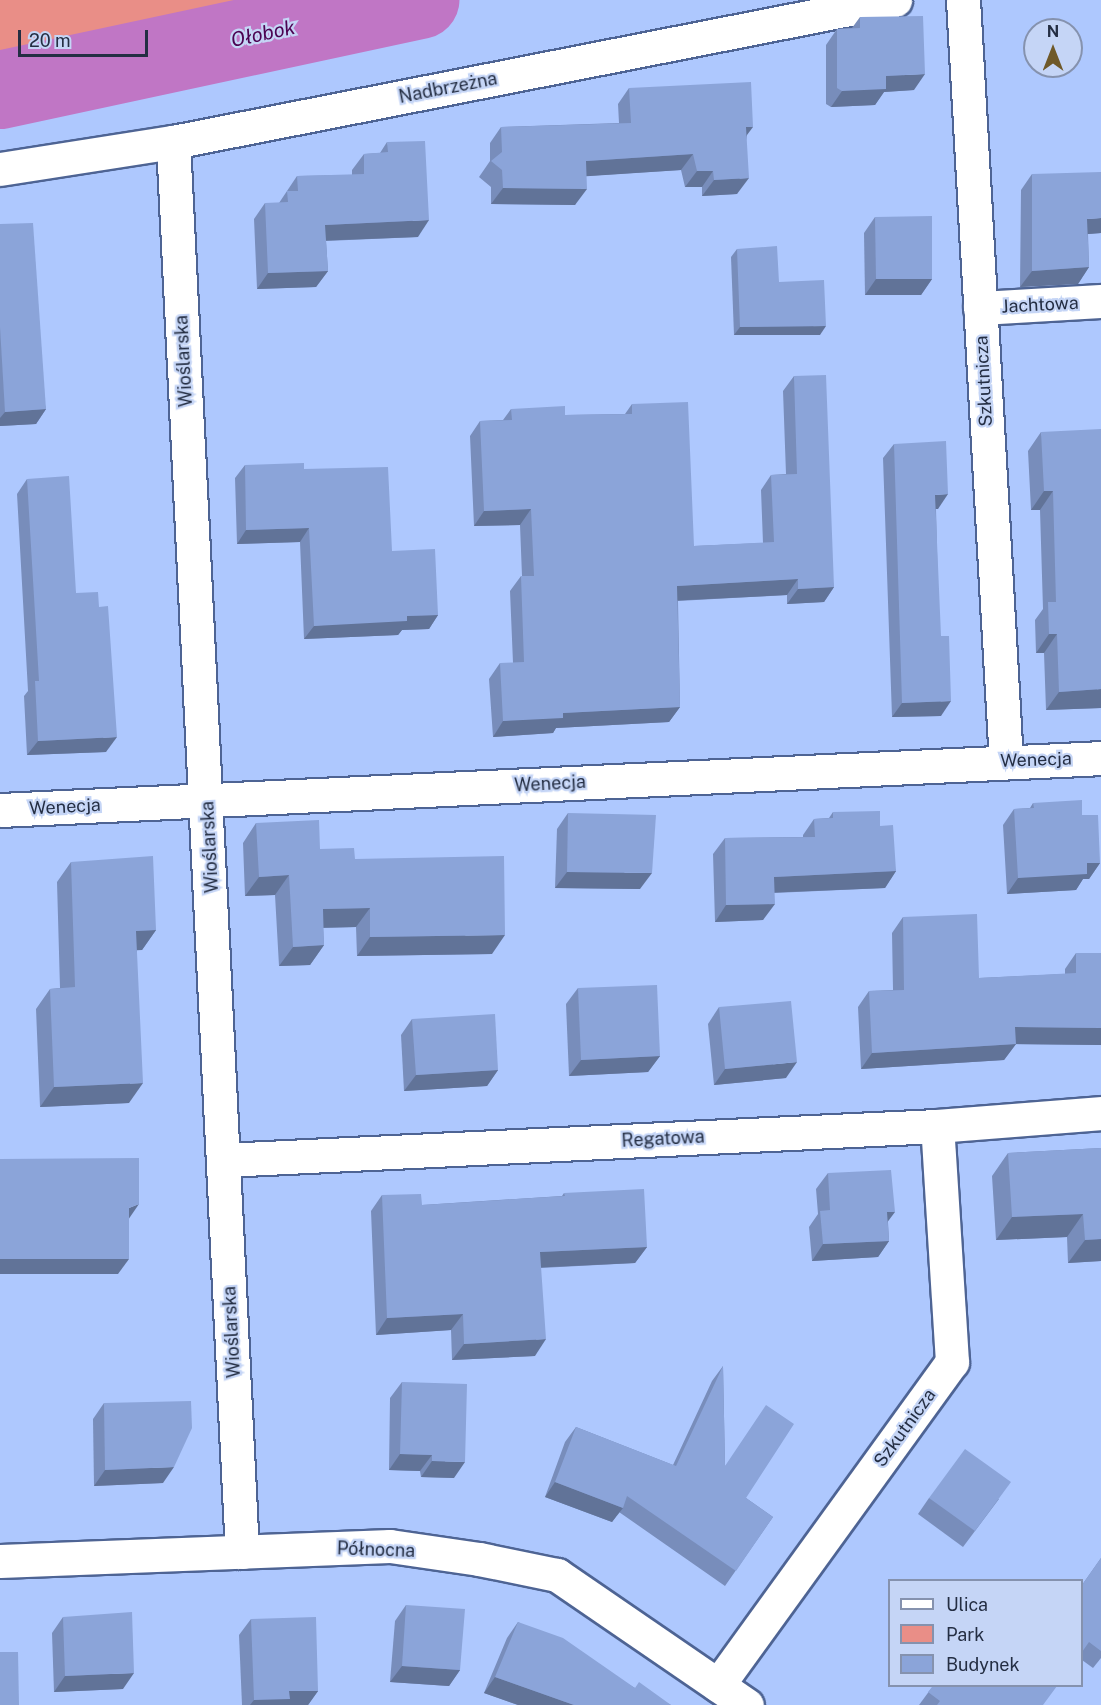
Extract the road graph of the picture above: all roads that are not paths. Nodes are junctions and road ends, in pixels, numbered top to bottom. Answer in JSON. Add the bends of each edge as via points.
{"nodes":[{"id":1,"x":895,"y":0,"type":"edge"},
{"id":2,"x":963,"y":0,"type":"edge"},
{"id":3,"x":173,"y":142,"type":"junction"},
{"id":4,"x":0,"y":169,"type":"edge"},
{"id":5,"x":1101,"y":301,"type":"edge"},
{"id":6,"x":980,"y":308,"type":"junction"},
{"id":7,"x":1101,"y":758,"type":"edge"},
{"id":8,"x":1006,"y":761,"type":"junction"},
{"id":9,"x":208,"y":800,"type":"junction"},
{"id":10,"x":0,"y":810,"type":"edge"},
{"id":11,"x":1101,"y":1113,"type":"edge"},
{"id":12,"x":937,"y":1126,"type":"junction"},
{"id":13,"x":224,"y":1160,"type":"junction"},
{"id":14,"x":242,"y":1551,"type":"junction"},
{"id":15,"x":0,"y":1561,"type":"edge"},
{"id":16,"x":718,"y":1685,"type":"junction"},
{"id":17,"x":747,"y":1705,"type":"edge"}],
"edges":[{"from":1,"to":3,"type":"street","name":"Nadbrzeżna"},
{"from":2,"to":6,"type":"street","name":"Szkutnicza"},
{"from":3,"to":4,"type":"street","name":"Nadbrzeżna"},
{"from":3,"to":9,"type":"street","name":"Wioślarska"},
{"from":5,"to":6,"type":"street","name":"Jachtowa"},
{"from":6,"to":8,"type":"street","name":"Szkutnicza"},
{"from":7,"to":8,"type":"street","name":"Wenecja"},
{"from":8,"to":9,"type":"street","name":"Wenecja"},
{"from":9,"to":10,"type":"street","name":"Wenecja"},
{"from":9,"to":13,"type":"street","name":"Wioślarska"},
{"from":11,"to":12,"type":"street","name":"Regatowa"},
{"from":12,"to":13,"type":"street","name":"Regatowa"},
{"from":12,"to":16,"type":"street","name":"Szkutnicza","via":[[952,1362]]},
{"from":13,"to":14,"type":"street","name":"Wioślarska"},
{"from":14,"to":15,"type":"street","name":"Północna"},
{"from":14,"to":16,"type":"street","name":"Północna","via":[[390,1546],[557,1575]]},
{"from":16,"to":17,"type":"street","name":"Północna"}]}
